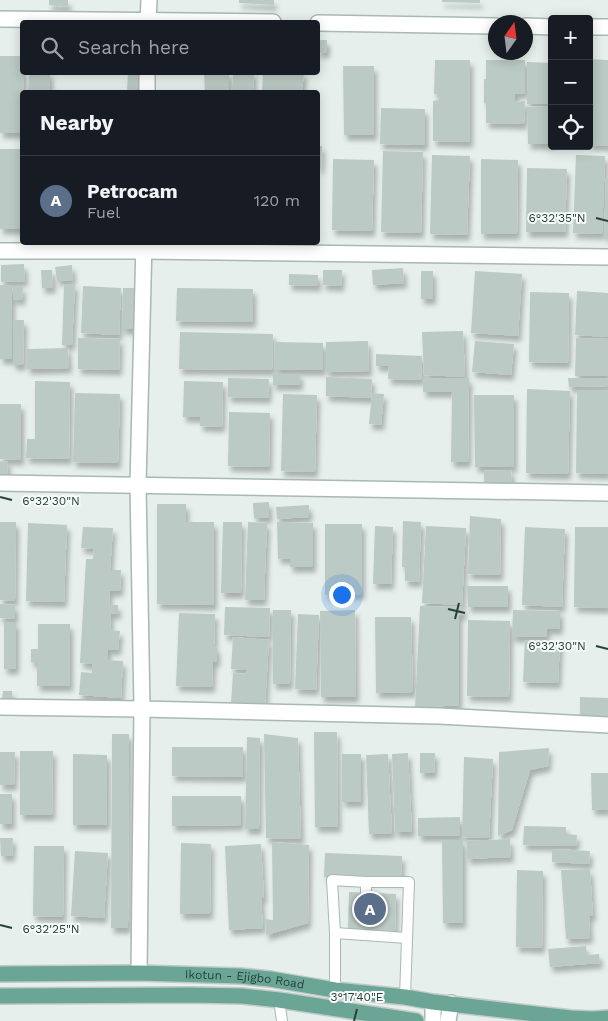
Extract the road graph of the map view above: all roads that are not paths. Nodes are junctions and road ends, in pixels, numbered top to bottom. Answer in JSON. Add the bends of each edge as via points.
{"nodes":[{"id":1,"x":149,"y":0,"type":"edge"},
{"id":2,"x":0,"y":19,"type":"edge"},
{"id":3,"x":49,"y":20,"type":"edge"},
{"id":4,"x":148,"y":20,"type":"edge"},
{"id":5,"x":320,"y":23,"type":"edge"},
{"id":6,"x":488,"y":26,"type":"edge"},
{"id":7,"x":533,"y":26,"type":"edge"},
{"id":8,"x":548,"y":26,"type":"edge"},
{"id":9,"x":593,"y":27,"type":"edge"},
{"id":10,"x":608,"y":27,"type":"edge"},
{"id":11,"x":147,"y":75,"type":"edge"},
{"id":12,"x":147,"y":90,"type":"edge"},
{"id":13,"x":144,"y":247,"type":"edge"},
{"id":14,"x":0,"y":251,"type":"edge"},
{"id":15,"x":608,"y":257,"type":"edge"},
{"id":16,"x":0,"y":483,"type":"edge"},
{"id":17,"x":138,"y":485,"type":"junction"},
{"id":18,"x":608,"y":492,"type":"edge"},
{"id":19,"x":0,"y":707,"type":"edge"},
{"id":20,"x":142,"y":709,"type":"junction"},
{"id":21,"x":608,"y":725,"type":"edge"},
{"id":22,"x":366,"y":882,"type":"junction"},
{"id":23,"x":366,"y":893,"type":"dead end"},
{"id":24,"x":335,"y":933,"type":"junction"},
{"id":25,"x":407,"y":938,"type":"junction"},
{"id":26,"x":139,"y":973,"type":"junction"},
{"id":27,"x":0,"y":974,"type":"edge"},
{"id":28,"x":335,"y":990,"type":"junction"},
{"id":29,"x":0,"y":996,"type":"edge"},
{"id":30,"x":405,"y":997,"type":"junction"},
{"id":31,"x":279,"y":1000,"type":"junction"},
{"id":32,"x":433,"y":1002,"type":"junction"},
{"id":33,"x":451,"y":1003,"type":"junction"},
{"id":34,"x":608,"y":1018,"type":"edge"},
{"id":35,"x":409,"y":1020,"type":"edge"},
{"id":36,"x":282,"y":1021,"type":"edge"},
{"id":37,"x":433,"y":1021,"type":"edge"},
{"id":38,"x":448,"y":1021,"type":"edge"}],
"edges":[{"from":1,"to":4,"type":"street"},
{"from":2,"to":3,"type":"street"},
{"from":5,"to":6,"type":"street"},
{"from":7,"to":8,"type":"street"},
{"from":9,"to":10,"type":"street"},
{"from":11,"to":12,"type":"street"},
{"from":13,"to":14,"type":"street"},
{"from":13,"to":15,"type":"street"},
{"from":13,"to":17,"type":"street"},
{"from":16,"to":17,"type":"street"},
{"from":17,"to":18,"type":"street"},
{"from":17,"to":20,"type":"street"},
{"from":19,"to":20,"type":"street"},
{"from":20,"to":21,"type":"street","via":[[439,716]]},
{"from":20,"to":26,"type":"street"},
{"from":22,"to":23,"type":"lane"},
{"from":22,"to":24,"type":"lane","via":[[332,880]]},
{"from":22,"to":25,"type":"lane","via":[[409,882]]},
{"from":24,"to":25,"type":"lane"},
{"from":24,"to":28,"type":"lane"},
{"from":25,"to":30,"type":"lane"},
{"from":26,"to":27,"type":"main road","name":"Ikotun - Ejigbo Road"},
{"from":26,"to":28,"type":"main road","name":"Ikotun - Ejigbo Road","via":[[247,977]]},
{"from":28,"to":30,"type":"main road","name":"Ikotun - Ejigbo Road"},
{"from":29,"to":31,"type":"main road","name":"Ikotun - Ejigbo Road","via":[[216,995]]},
{"from":30,"to":32,"type":"main road","name":"Ikotun - Ejigbo Road"},
{"from":31,"to":35,"type":"main road","name":"Ikotun - Ejigbo Road"},
{"from":31,"to":36,"type":"lane"},
{"from":32,"to":33,"type":"main road","name":"Ikotun - Ejigbo Road"},
{"from":32,"to":37,"type":"street"},
{"from":33,"to":34,"type":"main road","name":"Ikotun - Ejigbo Road","via":[[571,1018]]},
{"from":33,"to":38,"type":"street"}]}
